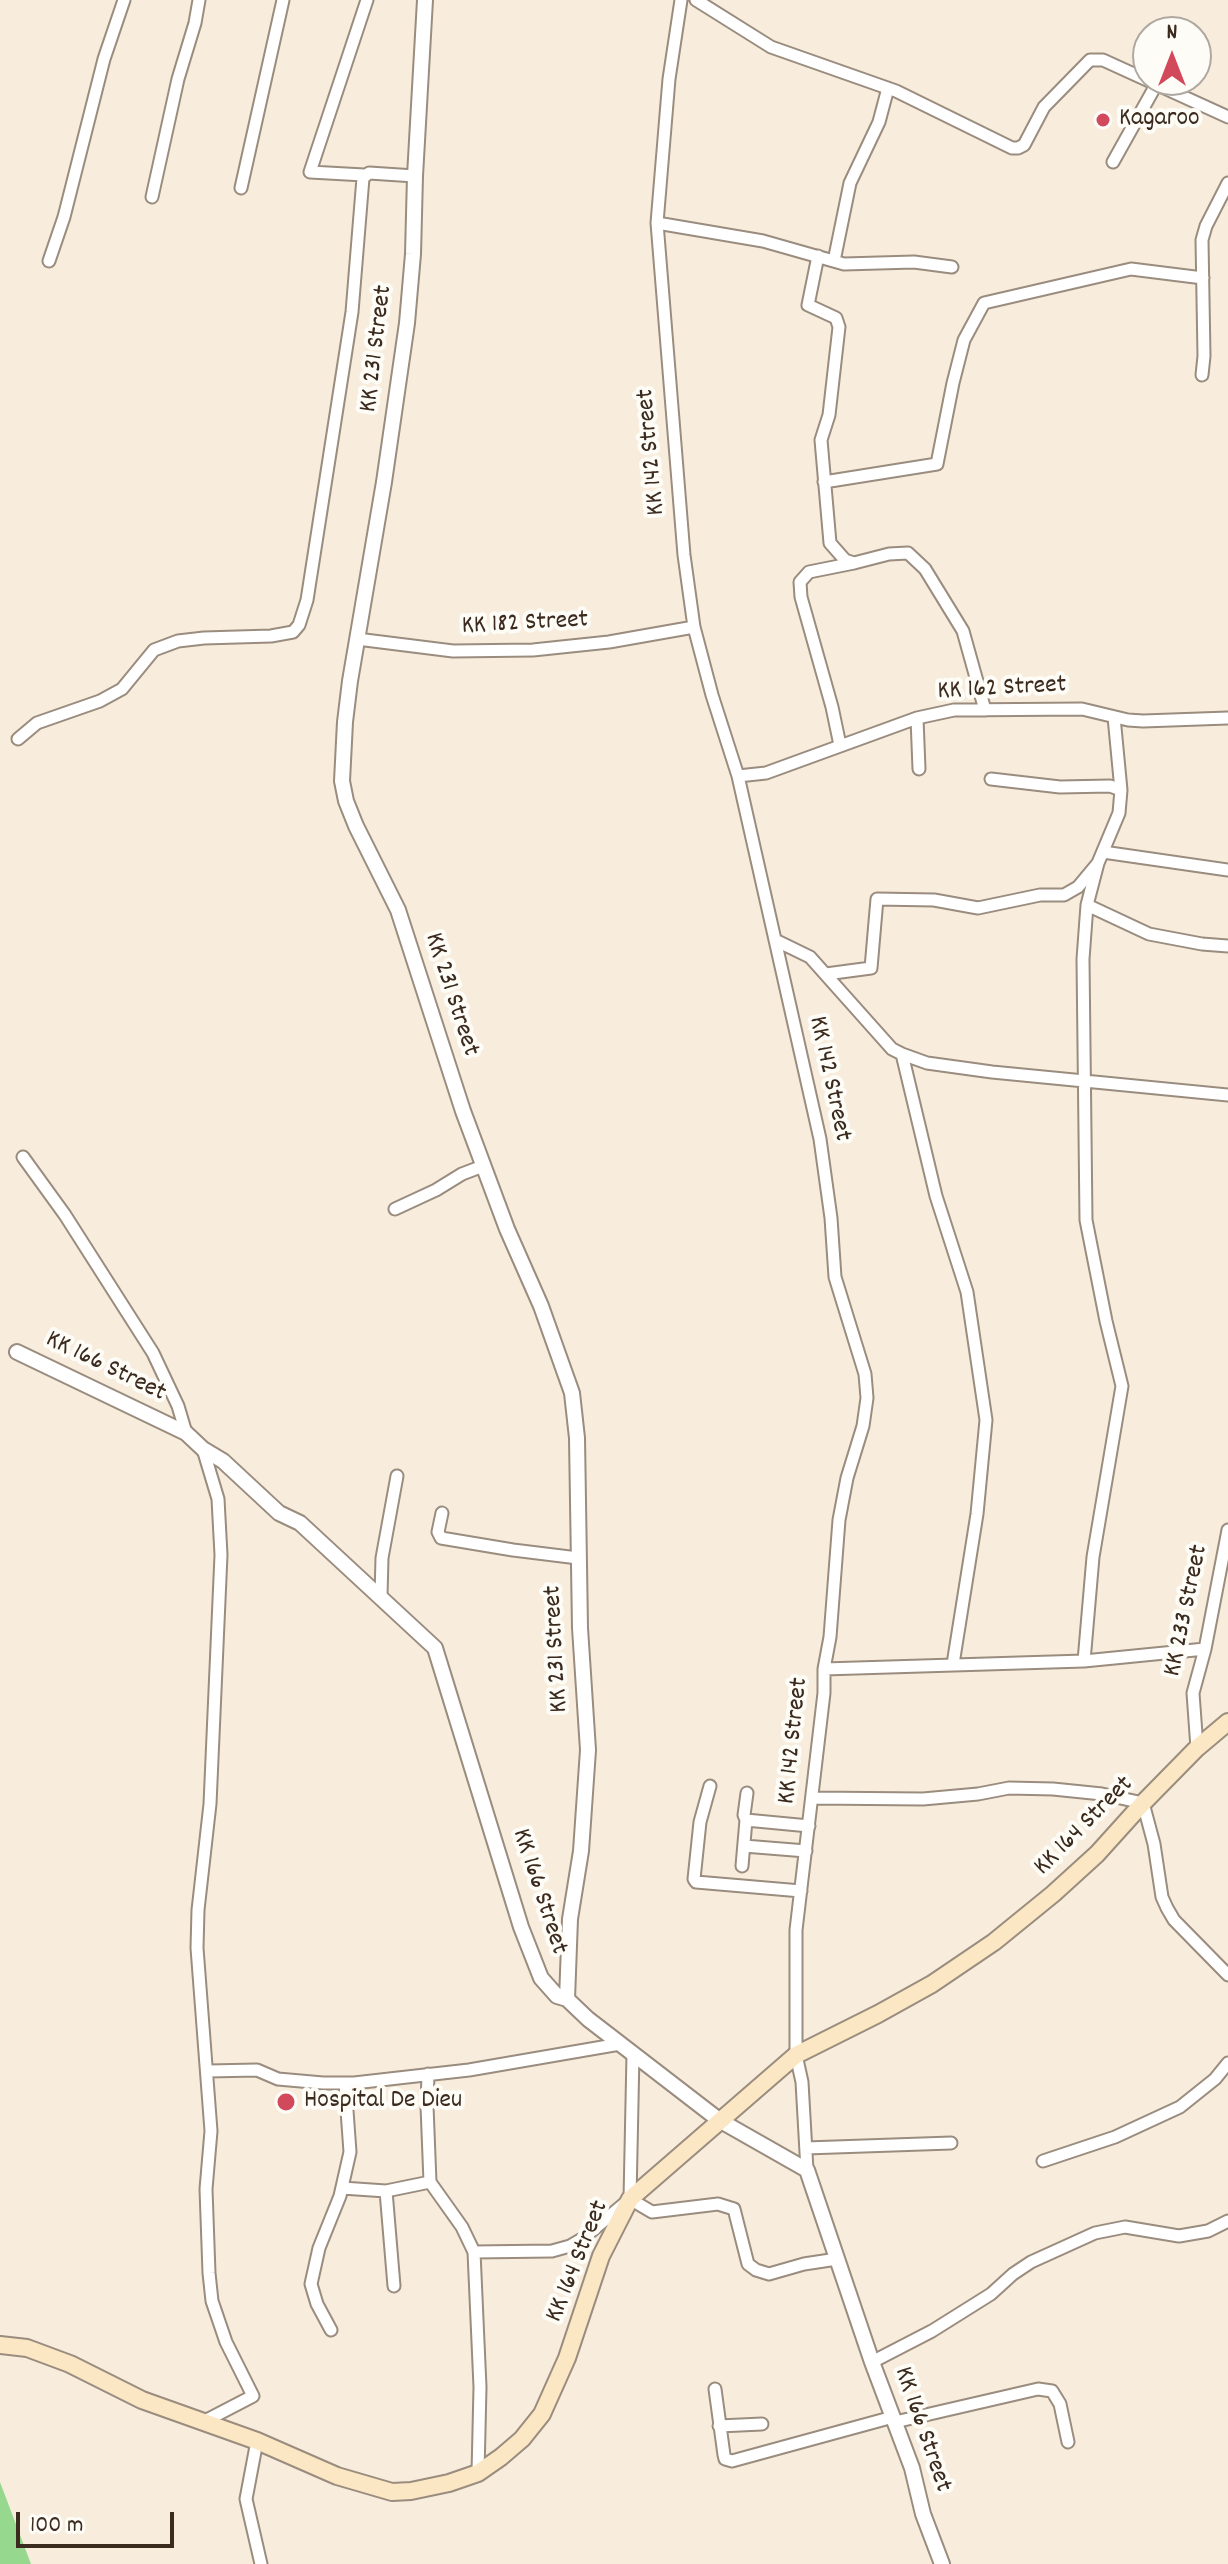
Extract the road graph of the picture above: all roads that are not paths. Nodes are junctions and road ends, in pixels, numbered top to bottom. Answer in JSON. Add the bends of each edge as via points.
{"nodes":[{"id":1,"x":124,"y":0,"type":"edge"},
{"id":2,"x":199,"y":0,"type":"edge"},
{"id":3,"x":283,"y":0,"type":"edge"},
{"id":4,"x":367,"y":0,"type":"edge"},
{"id":5,"x":425,"y":0,"type":"edge"},
{"id":6,"x":681,"y":0,"type":"edge"},
{"id":7,"x":696,"y":0,"type":"edge"},
{"id":8,"x":1132,"y":74,"type":"edge"},
{"id":9,"x":888,"y":88,"type":"junction"},
{"id":10,"x":1150,"y":96,"type":"edge"},
{"id":11,"x":1181,"y":96,"type":"edge"},
{"id":12,"x":1228,"y":117,"type":"edge"},
{"id":13,"x":1113,"y":162,"type":"dead end"},
{"id":14,"x":364,"y":175,"type":"junction"},
{"id":15,"x":415,"y":176,"type":"junction"},
{"id":16,"x":1228,"y":183,"type":"edge"},
{"id":17,"x":241,"y":188,"type":"dead end"},
{"id":18,"x":152,"y":197,"type":"dead end"},
{"id":19,"x":657,"y":223,"type":"junction"},
{"id":20,"x":818,"y":256,"type":"junction"},
{"id":21,"x":49,"y":261,"type":"dead end"},
{"id":22,"x":834,"y":261,"type":"junction"},
{"id":23,"x":952,"y":267,"type":"dead end"},
{"id":24,"x":1203,"y":278,"type":"junction"},
{"id":25,"x":1202,"y":375,"type":"dead end"},
{"id":26,"x":824,"y":482,"type":"junction"},
{"id":27,"x":854,"y":563,"type":"junction"},
{"id":28,"x":694,"y":627,"type":"junction"},
{"id":29,"x":357,"y":639,"type":"junction"},
{"id":30,"x":985,"y":710,"type":"junction"},
{"id":31,"x":1114,"y":717,"type":"junction"},
{"id":32,"x":917,"y":718,"type":"junction"},
{"id":33,"x":1228,"y":718,"type":"edge"},
{"id":34,"x":18,"y":739,"type":"dead end"},
{"id":35,"x":840,"y":745,"type":"junction"},
{"id":36,"x":919,"y":769,"type":"dead end"},
{"id":37,"x":738,"y":776,"type":"junction"},
{"id":38,"x":991,"y":779,"type":"dead end"},
{"id":39,"x":1121,"y":790,"type":"junction"},
{"id":40,"x":1100,"y":858,"type":"junction"},
{"id":41,"x":1228,"y":870,"type":"edge"},
{"id":42,"x":1087,"y":905,"type":"junction"},
{"id":43,"x":775,"y":940,"type":"junction"},
{"id":44,"x":1228,"y":946,"type":"edge"},
{"id":45,"x":826,"y":974,"type":"junction"},
{"id":46,"x":902,"y":1054,"type":"junction"},
{"id":47,"x":1083,"y":1081,"type":"junction"},
{"id":48,"x":1228,"y":1095,"type":"edge"},
{"id":49,"x":23,"y":1157,"type":"dead end"},
{"id":50,"x":483,"y":1166,"type":"junction"},
{"id":51,"x":395,"y":1209,"type":"dead end"},
{"id":52,"x":17,"y":1352,"type":"dead end"},
{"id":53,"x":186,"y":1433,"type":"junction"},
{"id":54,"x":203,"y":1449,"type":"junction"},
{"id":55,"x":397,"y":1476,"type":"dead end"},
{"id":56,"x":442,"y":1513,"type":"dead end"},
{"id":57,"x":1228,"y":1530,"type":"edge"},
{"id":58,"x":578,"y":1558,"type":"junction"},
{"id":59,"x":381,"y":1596,"type":"junction"},
{"id":60,"x":1205,"y":1649,"type":"junction"},
{"id":61,"x":1084,"y":1661,"type":"junction"},
{"id":62,"x":953,"y":1664,"type":"junction"},
{"id":63,"x":824,"y":1669,"type":"junction"},
{"id":64,"x":1228,"y":1722,"type":"edge"},
{"id":65,"x":1197,"y":1748,"type":"junction"},
{"id":66,"x":710,"y":1786,"type":"dead end"},
{"id":67,"x":747,"y":1793,"type":"dead end"},
{"id":68,"x":813,"y":1798,"type":"junction"},
{"id":69,"x":1143,"y":1803,"type":"junction"},
{"id":70,"x":746,"y":1820,"type":"junction"},
{"id":71,"x":809,"y":1826,"type":"junction"},
{"id":72,"x":744,"y":1846,"type":"junction"},
{"id":73,"x":806,"y":1851,"type":"junction"},
{"id":74,"x":742,"y":1866,"type":"dead end"},
{"id":75,"x":801,"y":1891,"type":"junction"},
{"id":76,"x":1228,"y":1975,"type":"edge"},
{"id":77,"x":567,"y":1999,"type":"junction"},
{"id":78,"x":620,"y":2044,"type":"junction"},
{"id":79,"x":633,"y":2054,"type":"junction"},
{"id":80,"x":796,"y":2055,"type":"junction"},
{"id":81,"x":1228,"y":2063,"type":"edge"},
{"id":82,"x":208,"y":2071,"type":"junction"},
{"id":83,"x":428,"y":2074,"type":"junction"},
{"id":84,"x":345,"y":2083,"type":"junction"},
{"id":85,"x":719,"y":2120,"type":"junction"},
{"id":86,"x":951,"y":2143,"type":"dead end"},
{"id":87,"x":806,"y":2148,"type":"junction"},
{"id":88,"x":1043,"y":2161,"type":"dead end"},
{"id":89,"x":807,"y":2170,"type":"junction"},
{"id":90,"x":430,"y":2182,"type":"junction"},
{"id":91,"x":342,"y":2188,"type":"junction"},
{"id":92,"x":386,"y":2191,"type":"junction"},
{"id":93,"x":630,"y":2199,"type":"junction"},
{"id":94,"x":1228,"y":2221,"type":"edge"},
{"id":95,"x":474,"y":2252,"type":"junction"},
{"id":96,"x":837,"y":2259,"type":"junction"},
{"id":97,"x":394,"y":2286,"type":"dead end"},
{"id":98,"x":331,"y":2330,"type":"dead end"},
{"id":99,"x":0,"y":2345,"type":"edge"},
{"id":100,"x":872,"y":2362,"type":"junction"},
{"id":101,"x":715,"y":2389,"type":"dead end"},
{"id":102,"x":894,"y":2419,"type":"junction"},
{"id":103,"x":203,"y":2422,"type":"junction"},
{"id":104,"x":762,"y":2424,"type":"dead end"},
{"id":105,"x":719,"y":2426,"type":"junction"},
{"id":106,"x":257,"y":2441,"type":"junction"},
{"id":107,"x":1068,"y":2442,"type":"dead end"},
{"id":108,"x":478,"y":2473,"type":"junction"},
{"id":109,"x":261,"y":2564,"type":"edge"},
{"id":110,"x":942,"y":2564,"type":"edge"}],
"edges":[{"from":1,"to":21,"type":"street"},
{"from":2,"to":18,"type":"street"},
{"from":3,"to":17,"type":"street"},
{"from":4,"to":14,"type":"street","via":[[310,172]]},
{"from":5,"to":15,"type":"street","name":"KK 231 Street"},
{"from":6,"to":19,"type":"street","name":"KK 142 Street"},
{"from":7,"to":9,"type":"street","via":[[771,47]]},
{"from":8,"to":9,"type":"street","via":[[1103,60],[1090,60],[1044,107],[1018,148],[1006,147]]},
{"from":9,"to":22,"type":"street","via":[[879,122],[850,183]]},
{"from":10,"to":13,"type":"street"},
{"from":11,"to":12,"type":"street"},
{"from":14,"to":15,"type":"street"},
{"from":14,"to":34,"type":"street","via":[[352,312],[299,625],[293,632],[271,636],[178,641],[154,650],[122,689],[37,723]]},
{"from":15,"to":29,"type":"street","name":"KK 231 Street","via":[[407,323]]},
{"from":16,"to":24,"type":"street","via":[[1204,231]]},
{"from":19,"to":20,"type":"street"},
{"from":19,"to":28,"type":"street","name":"KK 142 Street"},
{"from":20,"to":22,"type":"street"},
{"from":20,"to":26,"type":"street","via":[[808,305],[836,318],[839,327],[821,440]]},
{"from":22,"to":23,"type":"street"},
{"from":24,"to":25,"type":"street"},
{"from":24,"to":26,"type":"street","via":[[1131,269],[984,303],[964,340],[937,464]]},
{"from":26,"to":27,"type":"street","via":[[830,543]]},
{"from":27,"to":30,"type":"street","via":[[908,553],[925,569],[963,631]]},
{"from":27,"to":35,"type":"street","via":[[809,572],[800,582]]},
{"from":28,"to":29,"type":"street","name":"KK 182 Street","via":[[533,650],[453,651]]},
{"from":28,"to":37,"type":"street","name":"KK 142 Street"},
{"from":29,"to":50,"type":"street","name":"KK 231 Street","via":[[345,722],[346,801],[398,910]]},
{"from":30,"to":31,"type":"street","name":"KK 162 Street","via":[[1082,709]]},
{"from":30,"to":32,"type":"street","name":"KK 162 Street"},
{"from":31,"to":33,"type":"street","name":"KK 162 Street"},
{"from":31,"to":39,"type":"street"},
{"from":32,"to":35,"type":"street","name":"KK 162 Street"},
{"from":32,"to":36,"type":"street"},
{"from":35,"to":37,"type":"street","name":"KK 162 Street","via":[[766,773]]},
{"from":37,"to":43,"type":"street","name":"KK 142 Street"},
{"from":38,"to":39,"type":"street"},
{"from":39,"to":40,"type":"street","via":[[1119,813]]},
{"from":40,"to":41,"type":"street"},
{"from":40,"to":42,"type":"street"},
{"from":40,"to":45,"type":"street","via":[[1078,887],[1064,895],[978,908],[934,900],[877,899],[871,968]]},
{"from":42,"to":44,"type":"street","via":[[1149,934]]},
{"from":42,"to":47,"type":"street"},
{"from":43,"to":45,"type":"street","via":[[810,957]]},
{"from":43,"to":63,"type":"street","name":"KK 142 Street","via":[[820,1139],[835,1277],[865,1374],[867,1398],[839,1520]]},
{"from":45,"to":46,"type":"street"},
{"from":46,"to":47,"type":"street","via":[[953,1067]]},
{"from":46,"to":62,"type":"street","via":[[936,1196],[967,1292],[986,1420]]},
{"from":47,"to":48,"type":"street"},
{"from":47,"to":61,"type":"street","via":[[1086,1220],[1122,1386],[1093,1557]]},
{"from":49,"to":53,"type":"street","via":[[153,1353]]},
{"from":50,"to":51,"type":"street"},
{"from":50,"to":58,"type":"street","name":"KK 231 Street","via":[[572,1393]]},
{"from":52,"to":53,"type":"street","name":"KK 166 Street"},
{"from":53,"to":54,"type":"street","name":"KK 166 Street"},
{"from":54,"to":59,"type":"street","name":"KK 166 Street","via":[[279,1513],[300,1523]]},
{"from":54,"to":82,"type":"street","via":[[218,1499],[221,1555],[210,1804],[197,1948]]},
{"from":55,"to":59,"type":"street","via":[[382,1558]]},
{"from":56,"to":58,"type":"street","via":[[441,1538]]},
{"from":57,"to":60,"type":"street","name":"KK 233 Street"},
{"from":58,"to":77,"type":"street","name":"KK 231 Street","via":[[588,1750]]},
{"from":59,"to":77,"type":"street","name":"KK 166 Street","via":[[435,1648],[521,1927],[541,1978]]},
{"from":60,"to":61,"type":"street"},
{"from":60,"to":65,"type":"street","name":"KK 233 Street","via":[[1193,1693]]},
{"from":61,"to":62,"type":"street"},
{"from":62,"to":63,"type":"street"},
{"from":63,"to":68,"type":"street","name":"KK 142 Street"},
{"from":64,"to":65,"type":"main road","name":"KK 164 Street"},
{"from":65,"to":69,"type":"main road","name":"KK 164 Street"},
{"from":66,"to":75,"type":"street","via":[[700,1822],[696,1882]]},
{"from":67,"to":70,"type":"street"},
{"from":68,"to":69,"type":"street","via":[[923,1799],[1009,1788],[1102,1794]]},
{"from":68,"to":71,"type":"street","name":"KK 142 Street"},
{"from":69,"to":76,"type":"street","via":[[1167,1908]]},
{"from":69,"to":80,"type":"main road","name":"KK 164 Street","via":[[1097,1854],[994,1942],[932,1984]]},
{"from":70,"to":71,"type":"street"},
{"from":70,"to":72,"type":"street"},
{"from":71,"to":73,"type":"street","name":"KK 142 Street"},
{"from":72,"to":73,"type":"street"},
{"from":72,"to":74,"type":"street"},
{"from":73,"to":75,"type":"street","name":"KK 142 Street"},
{"from":75,"to":80,"type":"street","name":"KK 142 Street"},
{"from":77,"to":78,"type":"street","name":"KK 166 Street"},
{"from":78,"to":79,"type":"street","name":"KK 166 Street"},
{"from":78,"to":83,"type":"street"},
{"from":79,"to":85,"type":"street","name":"KK 166 Street"},
{"from":79,"to":93,"type":"street"},
{"from":80,"to":85,"type":"main road","name":"KK 164 Street"},
{"from":80,"to":87,"type":"street","name":"KK 142 Street"},
{"from":81,"to":88,"type":"street","via":[[1180,2107],[1115,2137]]},
{"from":82,"to":84,"type":"street","via":[[257,2070],[278,2079]]},
{"from":82,"to":103,"type":"street","via":[[211,2131],[206,2189],[212,2301],[253,2396]]},
{"from":83,"to":84,"type":"street"},
{"from":83,"to":90,"type":"street"},
{"from":84,"to":91,"type":"street","via":[[350,2152]]},
{"from":85,"to":89,"type":"street","name":"KK 166 Street"},
{"from":85,"to":93,"type":"main road","name":"KK 164 Street"},
{"from":86,"to":87,"type":"street"},
{"from":87,"to":89,"type":"street","name":"KK 142 Street"},
{"from":89,"to":96,"type":"street","name":"KK 166 Street"},
{"from":90,"to":92,"type":"street"},
{"from":90,"to":95,"type":"street"},
{"from":91,"to":92,"type":"street"},
{"from":91,"to":98,"type":"street","via":[[311,2284]]},
{"from":92,"to":97,"type":"street"},
{"from":93,"to":95,"type":"street","via":[[570,2246]]},
{"from":93,"to":96,"type":"street","via":[[652,2212],[718,2204],[734,2209],[748,2264],[769,2274]]},
{"from":93,"to":108,"type":"main road","name":"KK 164 Street","via":[[601,2256],[542,2414],[522,2439]]},
{"from":94,"to":100,"type":"street","via":[[1179,2236],[1125,2227],[1095,2233],[1031,2262],[991,2294]]},
{"from":95,"to":108,"type":"street"},
{"from":96,"to":100,"type":"street","name":"KK 166 Street"},
{"from":99,"to":103,"type":"main road","name":"KK 164 Street","via":[[27,2348],[70,2364],[142,2400]]},
{"from":100,"to":102,"type":"street","name":"KK 166 Street"},
{"from":101,"to":105,"type":"street"},
{"from":102,"to":105,"type":"street","via":[[732,2461],[725,2459]]},
{"from":102,"to":107,"type":"street","via":[[1038,2389],[1052,2391],[1060,2404]]},
{"from":102,"to":110,"type":"street","name":"KK 166 Street"},
{"from":103,"to":106,"type":"main road","name":"KK 164 Street"},
{"from":104,"to":105,"type":"street"},
{"from":106,"to":108,"type":"main road","name":"KK 164 Street","via":[[337,2476],[392,2492]]},
{"from":106,"to":109,"type":"street","via":[[246,2499]]}]}
